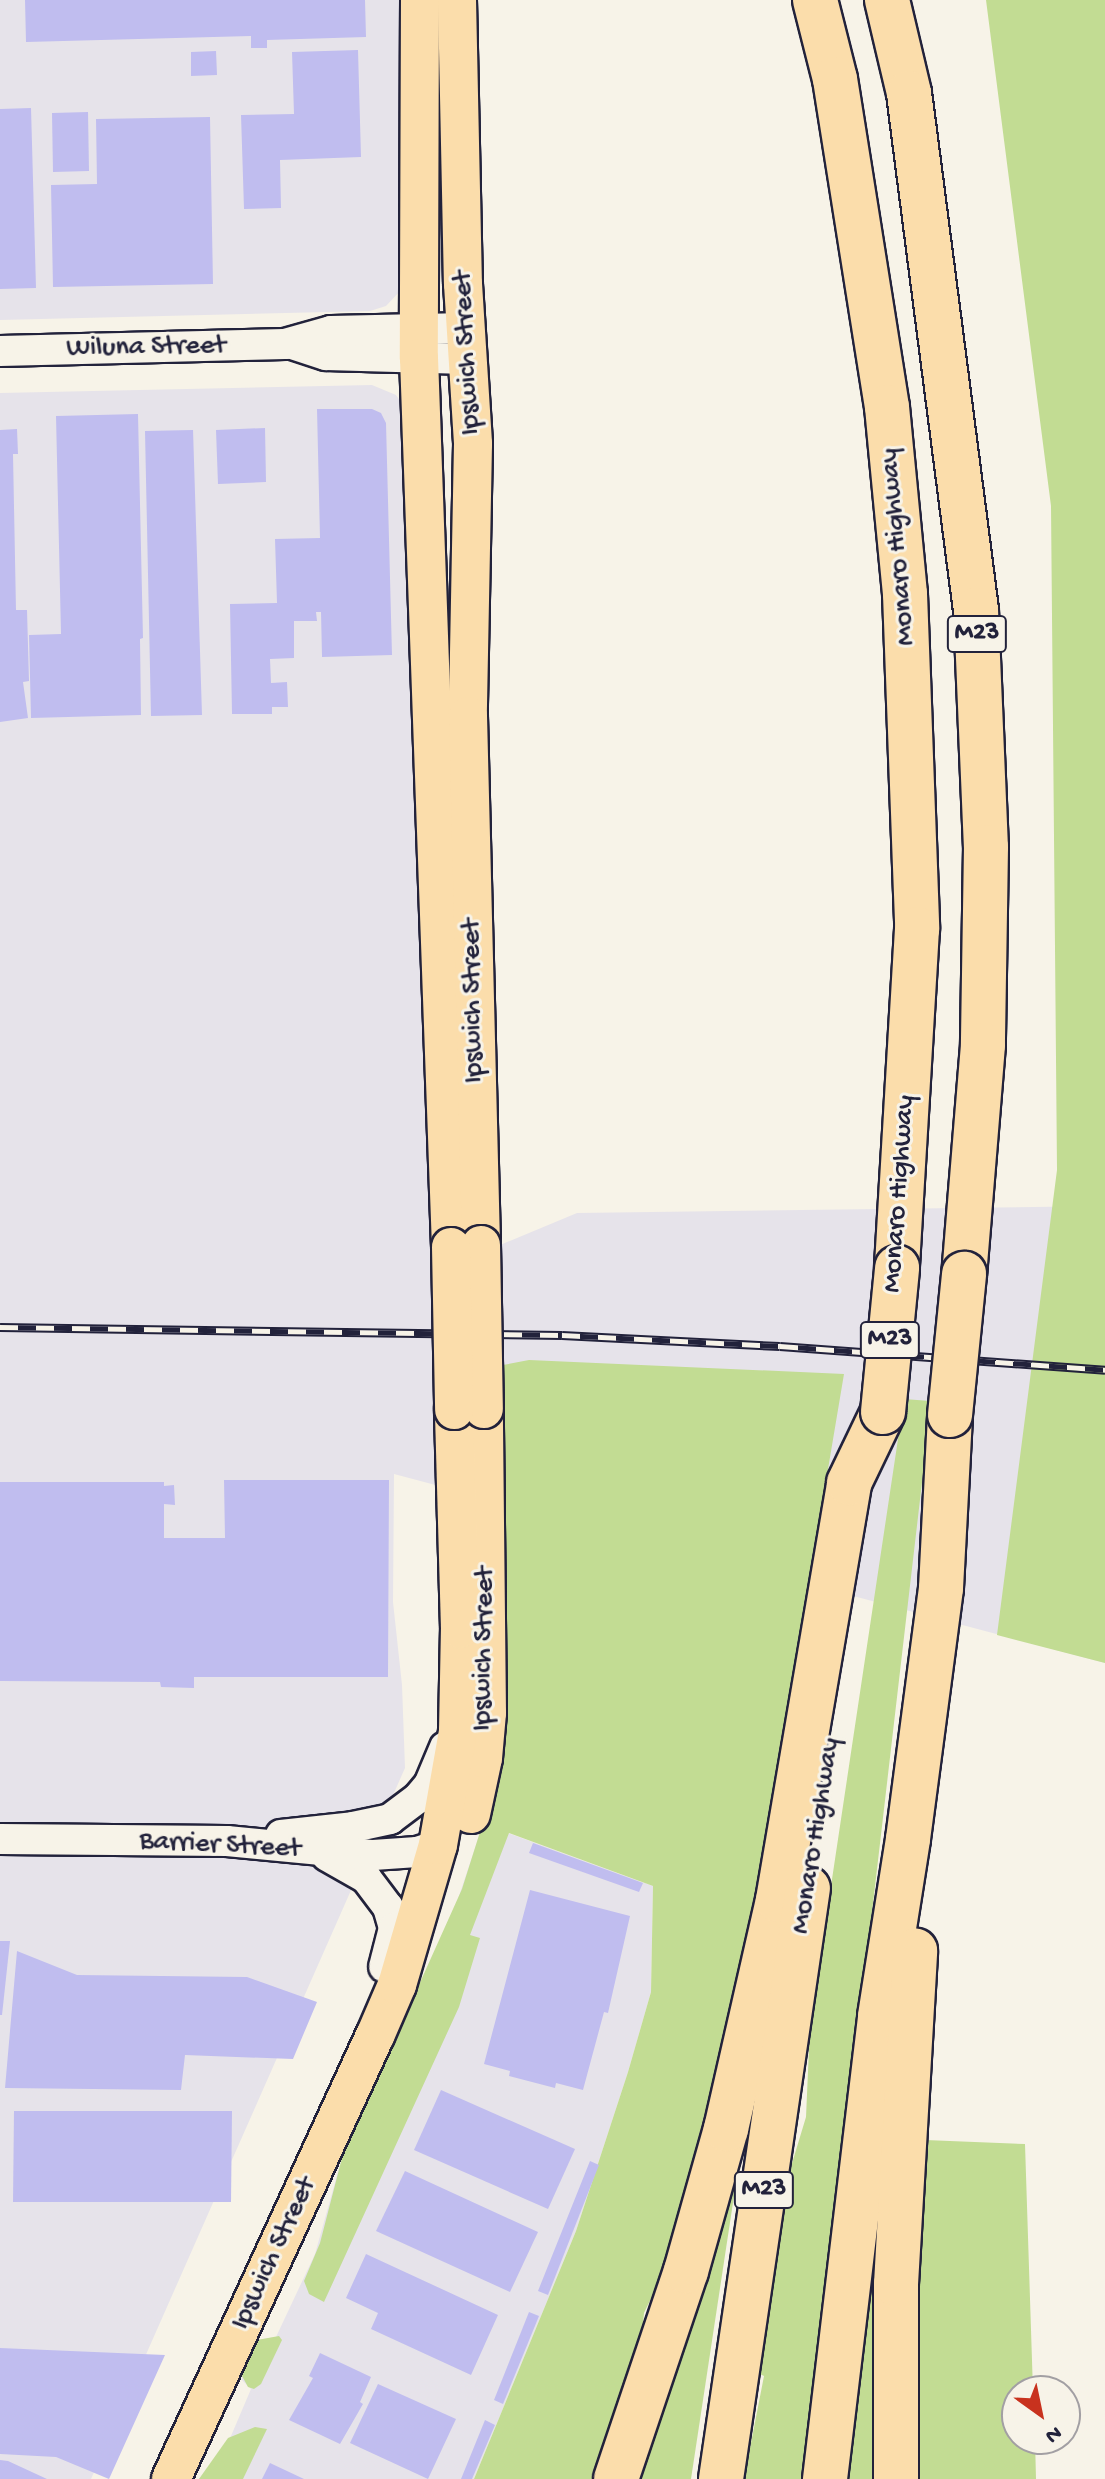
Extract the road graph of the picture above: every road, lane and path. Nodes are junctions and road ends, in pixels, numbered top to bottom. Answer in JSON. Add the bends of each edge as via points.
{"nodes":[{"id":1,"x":420,"y":0,"type":"edge"},
{"id":2,"x":457,"y":0,"type":"edge"},
{"id":3,"x":815,"y":0,"type":"edge"},
{"id":4,"x":887,"y":0,"type":"edge"},
{"id":5,"x":466,"y":343,"type":"junction"},
{"id":6,"x":419,"y":344,"type":"junction"},
{"id":7,"x":0,"y":351,"type":"edge"},
{"id":8,"x":451,"y":747,"type":"junction"},
{"id":9,"x":469,"y":1410,"type":"junction"},
{"id":10,"x":883,"y":1412,"type":"junction"},
{"id":11,"x":459,"y":1673,"type":"junction"},
{"id":12,"x":477,"y":1792,"type":"junction"},
{"id":13,"x":0,"y":1839,"type":"edge"},
{"id":14,"x":908,"y":1839,"type":"junction"},
{"id":15,"x":227,"y":1841,"type":"junction"},
{"id":16,"x":438,"y":1845,"type":"junction"},
{"id":17,"x":313,"y":1851,"type":"junction"},
{"id":18,"x":397,"y":1985,"type":"junction"},
{"id":19,"x":375,"y":2036,"type":"junction"},
{"id":20,"x":171,"y":2479,"type":"edge"},
{"id":21,"x":616,"y":2479,"type":"edge"},
{"id":22,"x":721,"y":2479,"type":"edge"},
{"id":23,"x":825,"y":2479,"type":"edge"},
{"id":24,"x":896,"y":2479,"type":"edge"}],
"edges":[{"from":1,"to":6,"type":"main road","name":"Ipswich Street"},
{"from":2,"to":5,"type":"main road","name":"Ipswich Street"},
{"from":3,"to":10,"type":"highway","name":"Monaro Highway","number":"M23","bridge":true,"via":[[835,79],[887,407],[905,594],[917,929]]},
{"from":4,"to":14,"type":"highway","number":"M23","bridge":true,"via":[[909,93],[976,610],[986,847],[983,1030],[950,1415],[941,1588]]},
{"from":5,"to":6,"type":"street","name":"Wiluna Street"},
{"from":5,"to":8,"type":"main road","name":"Ipswich Street","via":[[473,444]]},
{"from":6,"to":7,"type":"street","name":"Wiluna Street","via":[[326,355],[292,344]]},
{"from":6,"to":8,"type":"main road","name":"Ipswich Street"},
{"from":8,"to":9,"type":"main road","name":"Ipswich Street","bridge":true},
{"from":9,"to":11,"type":"main road","name":"Ipswich Street"},
{"from":9,"to":12,"type":"main road","name":"Ipswich Street","via":[[488,1674]]},
{"from":10,"to":21,"type":"highway","via":[[849,1483],[780,1887],[726,2129],[678,2298]]},
{"from":10,"to":22,"type":"highway","name":"Monaro Highway","number":"M23"},
{"from":11,"to":15,"type":"street","via":[[443,1755],[429,1785],[404,1809],[375,1824]]},
{"from":11,"to":16,"type":"main road","name":"Ipswich Street","via":[[455,1762]]},
{"from":12,"to":16,"type":"main road","via":[[456,1831]]},
{"from":12,"to":18,"type":"main road","name":"Ipswich Street","via":[[439,1907]]},
{"from":13,"to":15,"type":"street","name":"Barrier Street"},
{"from":14,"to":23,"type":"highway","number":"M23","via":[[880,2016]]},
{"from":14,"to":24,"type":"highway","via":[[919,1871],[896,2284]]},
{"from":15,"to":17,"type":"street","name":"Barrier Street"},
{"from":16,"to":17,"type":"street","name":"Barrier Street","via":[[392,1854]]},
{"from":16,"to":18,"type":"main road","name":"Ipswich Street"},
{"from":17,"to":19,"type":"street","via":[[366,1878],[392,1916],[393,1942],[383,1971]]},
{"from":18,"to":19,"type":"main road","name":"Ipswich Street"},
{"from":19,"to":20,"type":"main road","name":"Ipswich Street"}]}
